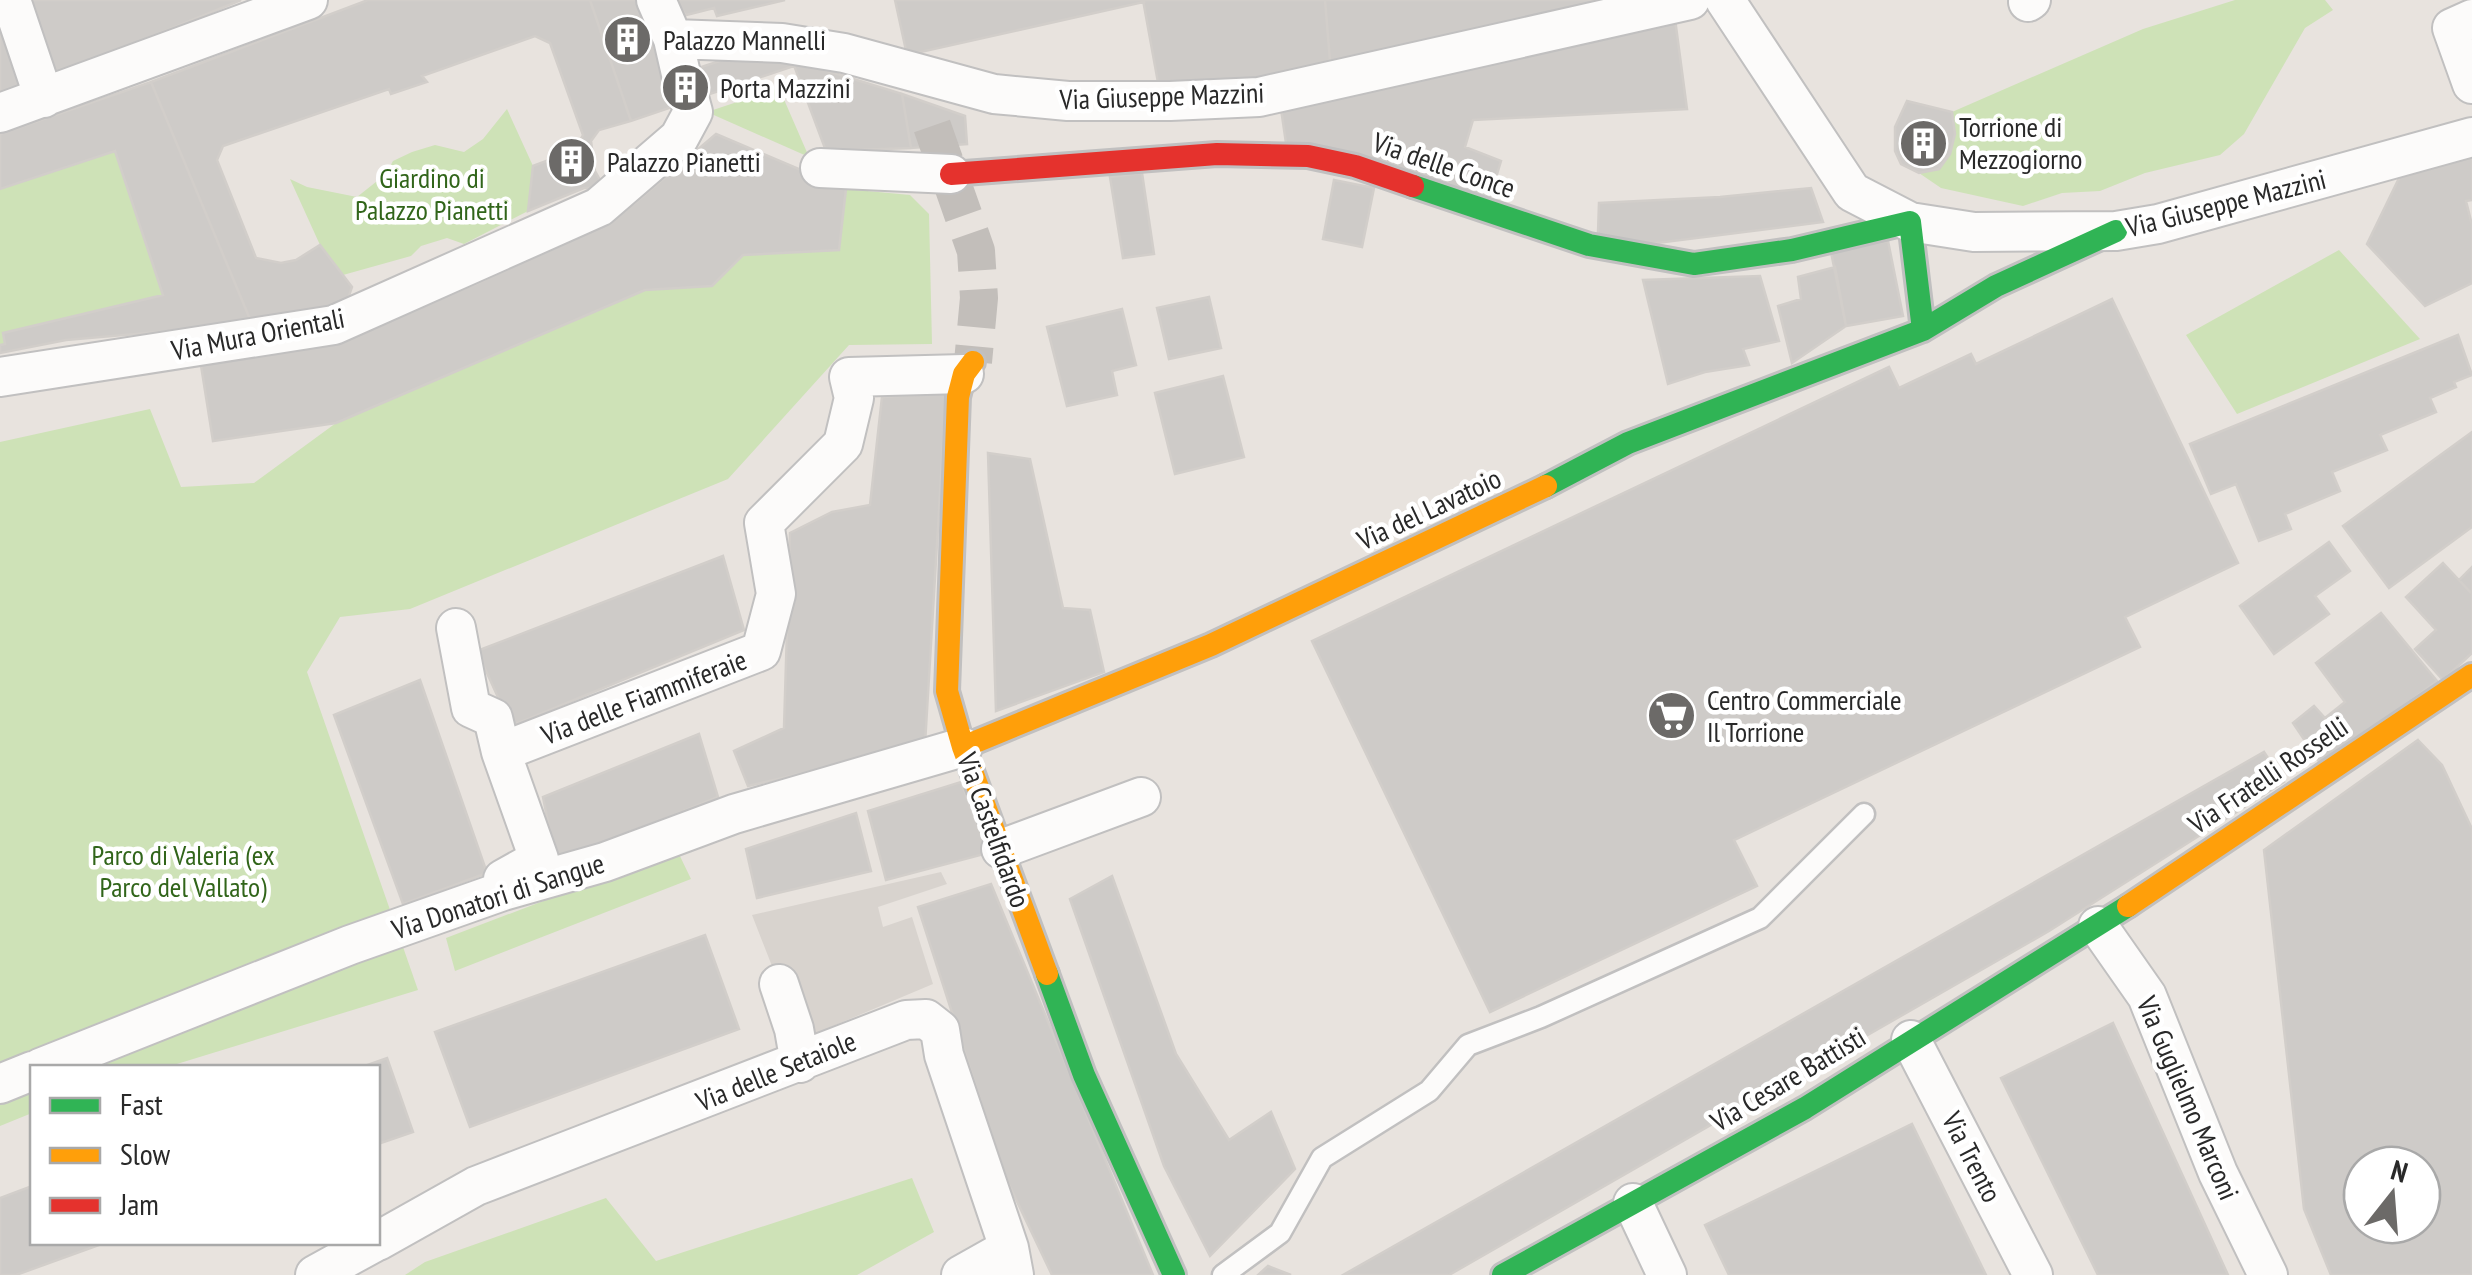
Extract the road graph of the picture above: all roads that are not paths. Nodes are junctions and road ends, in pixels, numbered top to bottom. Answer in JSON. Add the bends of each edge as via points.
{"nodes":[{"id":1,"x":11,"y":0,"type":"edge"},
{"id":2,"x":308,"y":0,"type":"edge"},
{"id":3,"x":656,"y":0,"type":"edge"},
{"id":4,"x":1690,"y":0,"type":"edge"},
{"id":5,"x":1726,"y":0,"type":"edge"},
{"id":6,"x":2472,"y":19,"type":"edge"},
{"id":7,"x":685,"y":81,"type":"junction"},
{"id":8,"x":2472,"y":84,"type":"edge"},
{"id":9,"x":44,"y":98,"type":"junction"},
{"id":10,"x":0,"y":114,"type":"edge"},
{"id":11,"x":2472,"y":137,"type":"edge"},
{"id":12,"x":820,"y":168,"type":"dead end"},
{"id":13,"x":951,"y":174,"type":"joint"},
{"id":14,"x":1910,"y":222,"type":"junction"},
{"id":15,"x":2116,"y":231,"type":"junction"},
{"id":16,"x":1923,"y":330,"type":"junction"},
{"id":17,"x":969,"y":368,"type":"joint"},
{"id":18,"x":0,"y":377,"type":"edge"},
{"id":19,"x":456,"y":628,"type":"dead end"},
{"id":20,"x":2469,"y":687,"type":"edge"},
{"id":21,"x":963,"y":747,"type":"junction"},
{"id":22,"x":511,"y":749,"type":"junction"},
{"id":23,"x":1142,"y":797,"type":"dead end"},
{"id":24,"x":1864,"y":814,"type":"dead end"},
{"id":25,"x":1001,"y":849,"type":"junction"},
{"id":26,"x":503,"y":891,"type":"junction"},
{"id":27,"x":2098,"y":926,"type":"junction"},
{"id":28,"x":779,"y":984,"type":"dead end"},
{"id":29,"x":1911,"y":1040,"type":"junction"},
{"id":30,"x":800,"y":1063,"type":"junction"},
{"id":31,"x":48,"y":1065,"type":"edge"},
{"id":32,"x":30,"y":1072,"type":"edge"},
{"id":33,"x":0,"y":1084,"type":"edge"},
{"id":34,"x":1633,"y":1203,"type":"junction"},
{"id":35,"x":380,"y":1240,"type":"edge"},
{"id":36,"x":370,"y":1245,"type":"edge"},
{"id":37,"x":1012,"y":1261,"type":"edge"},
{"id":38,"x":315,"y":1275,"type":"edge"},
{"id":39,"x":961,"y":1275,"type":"edge"},
{"id":40,"x":1174,"y":1275,"type":"edge"},
{"id":41,"x":1223,"y":1275,"type":"edge"},
{"id":42,"x":1502,"y":1275,"type":"edge"},
{"id":43,"x":1667,"y":1275,"type":"edge"},
{"id":44,"x":2032,"y":1275,"type":"edge"},
{"id":45,"x":2268,"y":1275,"type":"edge"}],
"edges":[{"from":1,"to":9,"type":"street"},
{"from":2,"to":9,"type":"street"},
{"from":3,"to":7,"type":"street"},
{"from":4,"to":7,"type":"street","name":"Via Giuseppe Mazzini","via":[[1259,97],[1068,101],[994,94],[782,43]]},
{"from":5,"to":14,"type":"street","name":"Via Giuseppe Mazzini","via":[[1852,192]]},
{"from":6,"to":8,"type":"street","via":[[2452,28]]},
{"from":7,"to":18,"type":"street","name":"Via Mura Orientali","via":[[679,138],[598,207],[334,325]]},
{"from":9,"to":10,"type":"street"},
{"from":11,"to":15,"type":"street","name":"Via Giuseppe Mazzini"},
{"from":12,"to":13,"type":"street"},
{"from":13,"to":14,"type":"street","name":"Via delle Conce","via":[[1217,154],[1308,156],[1589,245],[1694,264]]},
{"from":14,"to":15,"type":"street","name":"Via Giuseppe Mazzini","via":[[1974,232]]},
{"from":14,"to":16,"type":"street"},
{"from":15,"to":16,"type":"street","name":"Via del Lavatoio","via":[[1996,286]]},
{"from":16,"to":21,"type":"street","name":"Via del Lavatoio","via":[[1628,443],[1211,645]]},
{"from":17,"to":21,"type":"street","name":"Via Castelfidardo","via":[[958,397],[946,691]]},
{"from":17,"to":22,"type":"street","name":"Via delle Fiammiferaie","via":[[849,377],[854,398],[843,444],[764,523],[776,594],[762,651]]},
{"from":19,"to":22,"type":"street","via":[[471,708],[493,718]]},
{"from":20,"to":27,"type":"street","name":"Via Fratelli Rosselli"},
{"from":21,"to":25,"type":"street","name":"Via Castelfidardo"},
{"from":21,"to":26,"type":"street","name":"Via Donatori di Sangue"},
{"from":22,"to":26,"type":"street","via":[[538,860],[503,876]]},
{"from":23,"to":25,"type":"street"},
{"from":24,"to":41,"type":"lane","via":[[1760,918],[1468,1045],[1429,1091],[1322,1158],[1280,1233]]},
{"from":25,"to":40,"type":"street","name":"Via Castelfidardo","via":[[1084,1075]]},
{"from":26,"to":31,"type":"street","name":"Via Donatori di Sangue"},
{"from":27,"to":29,"type":"street","name":"Via Cesare Battisti"},
{"from":27,"to":45,"type":"street","name":"Via Guglielmo Marconi","via":[[2147,996],[2218,1173]]},
{"from":28,"to":30,"type":"street"},
{"from":29,"to":34,"type":"street","name":"Via Cesare Battisti","via":[[1805,1108]]},
{"from":29,"to":44,"type":"street","name":"Via Trento"},
{"from":30,"to":35,"type":"street","name":"Via delle Setaiole","via":[[476,1186]]},
{"from":30,"to":37,"type":"street","name":"Via delle Setaiole","via":[[906,1020],[926,1019],[940,1030]]},
{"from":32,"to":33,"type":"street"},
{"from":34,"to":42,"type":"street","name":"Via Cesare Battisti"},
{"from":34,"to":43,"type":"street"},
{"from":36,"to":38,"type":"street","name":"Via delle Setaiole"},
{"from":37,"to":39,"type":"street"}]}
